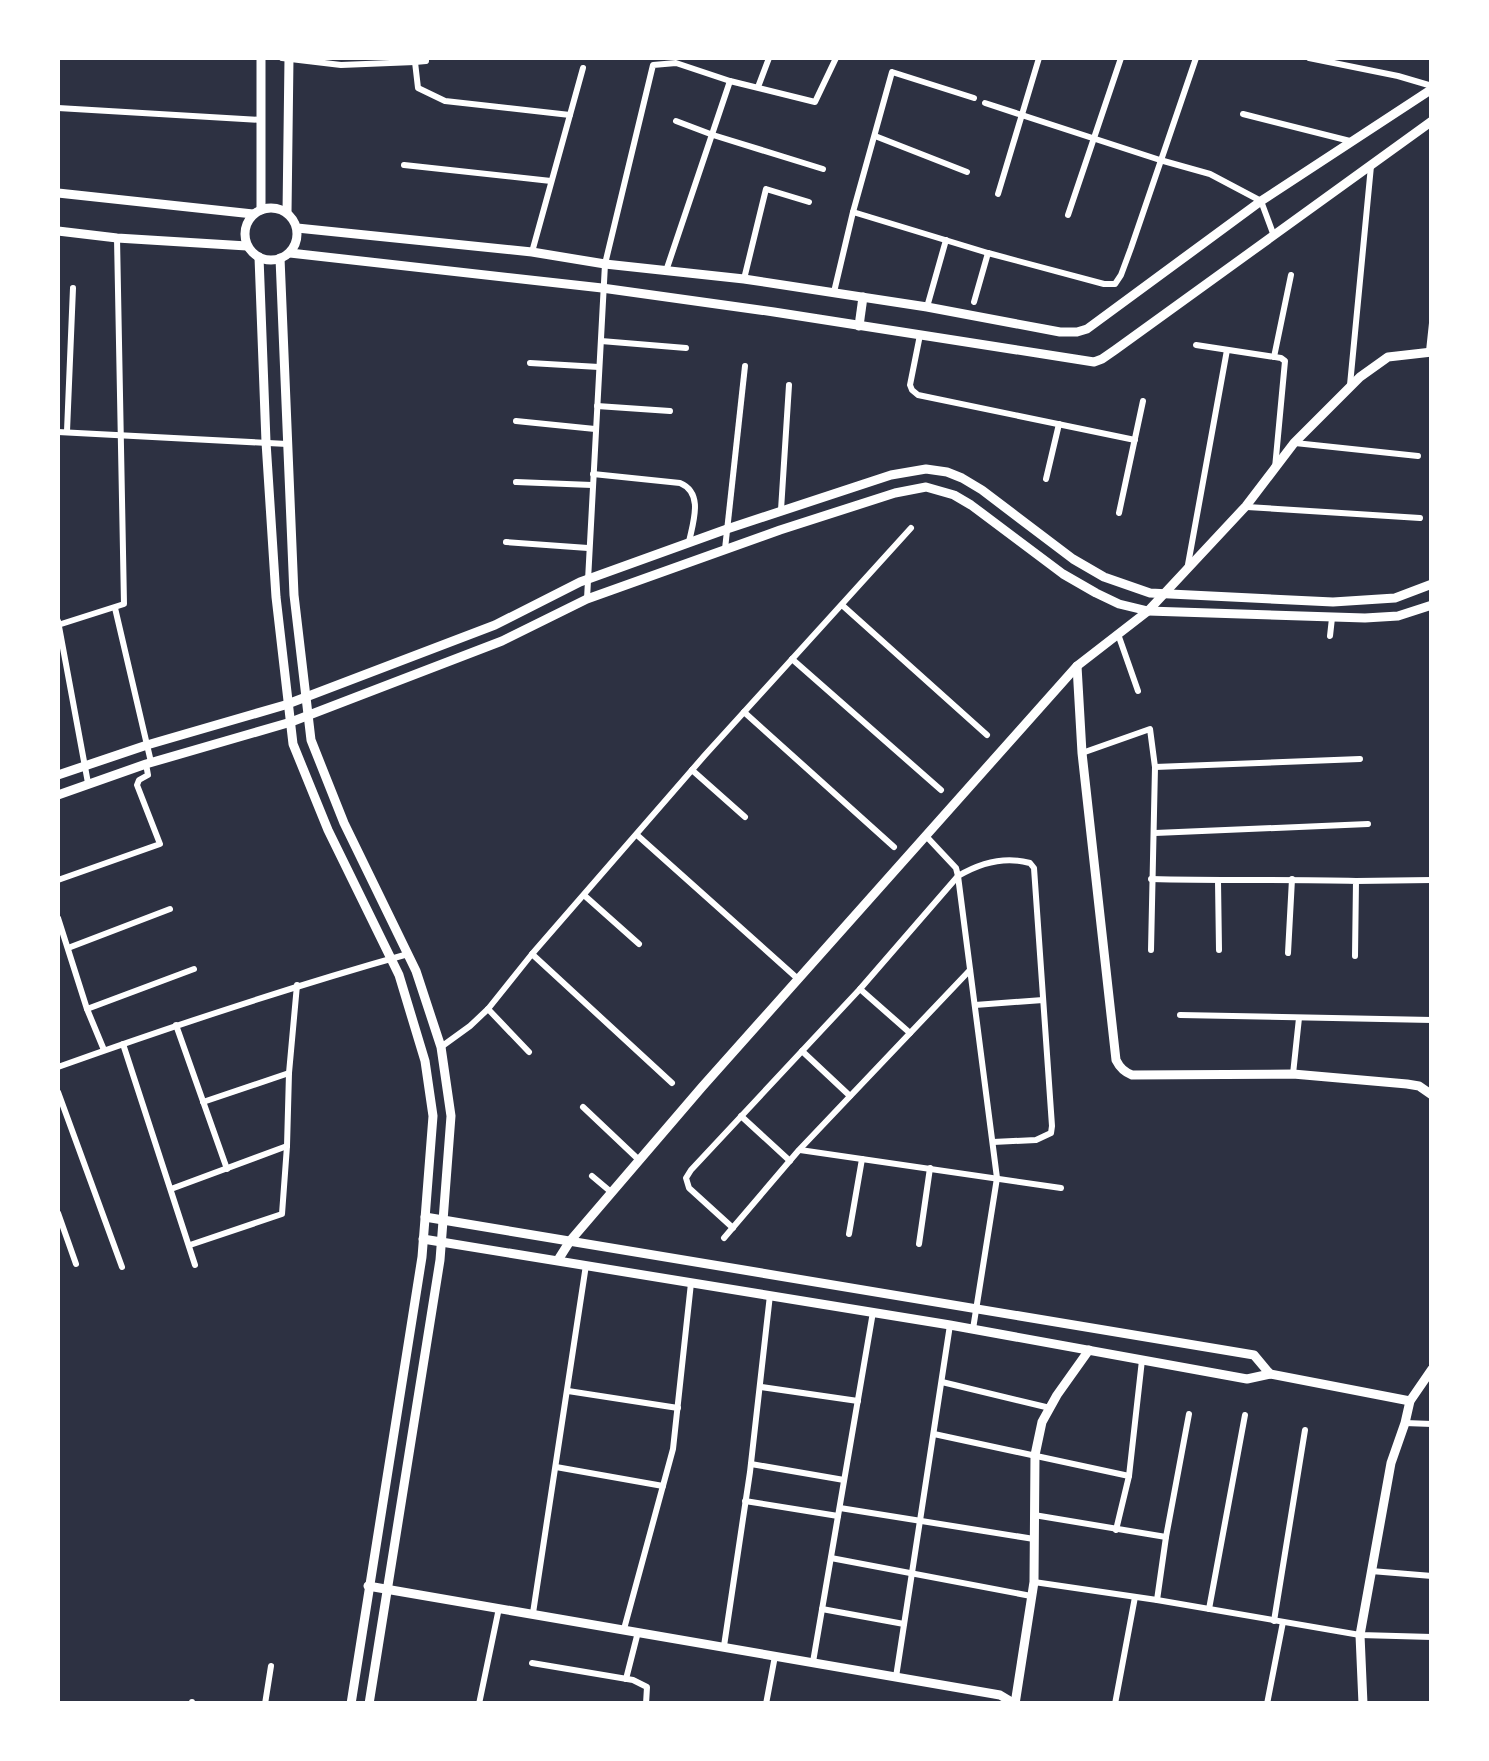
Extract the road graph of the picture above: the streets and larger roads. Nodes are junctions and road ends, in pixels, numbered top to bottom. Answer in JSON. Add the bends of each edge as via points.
{"nodes":[{"id":1,"x":261,"y":58,"type":"edge"},
{"id":2,"x":287,"y":58,"type":"edge"},
{"id":3,"x":426,"y":58,"type":"edge"},
{"id":4,"x":769,"y":58,"type":"edge"},
{"id":5,"x":836,"y":58,"type":"edge"},
{"id":6,"x":1039,"y":58,"type":"edge"},
{"id":7,"x":1121,"y":58,"type":"edge"},
{"id":8,"x":1196,"y":58,"type":"edge"},
{"id":9,"x":1309,"y":58,"type":"edge"},
{"id":10,"x":341,"y":61,"type":"edge"},
{"id":11,"x":415,"y":62,"type":"junction"},
{"id":12,"x":583,"y":68,"type":"dead end"},
{"id":13,"x":730,"y":81,"type":"junction"},
{"id":14,"x":758,"y":87,"type":"junction"},
{"id":15,"x":1432,"y":88,"type":"edge"},
{"id":16,"x":974,"y":98,"type":"dead end"},
{"id":17,"x":985,"y":103,"type":"dead end"},
{"id":18,"x":58,"y":108,"type":"edge"},
{"id":19,"x":1243,"y":114,"type":"dead end"},
{"id":20,"x":570,"y":115,"type":"junction"},
{"id":21,"x":1023,"y":115,"type":"junction"},
{"id":22,"x":263,"y":120,"type":"junction"},
{"id":23,"x":676,"y":121,"type":"dead end"},
{"id":24,"x":1432,"y":121,"type":"edge"},
{"id":25,"x":712,"y":136,"type":"junction"},
{"id":26,"x":874,"y":136,"type":"junction"},
{"id":27,"x":1093,"y":137,"type":"junction"},
{"id":28,"x":1350,"y":141,"type":"junction"},
{"id":29,"x":1160,"y":160,"type":"junction"},
{"id":30,"x":404,"y":165,"type":"dead end"},
{"id":31,"x":1371,"y":166,"type":"junction"},
{"id":32,"x":823,"y":168,"type":"dead end"},
{"id":33,"x":966,"y":172,"type":"dead end"},
{"id":34,"x":552,"y":180,"type":"junction"},
{"id":35,"x":58,"y":192,"type":"edge"},
{"id":36,"x":998,"y":194,"type":"dead end"},
{"id":37,"x":1261,"y":201,"type":"junction"},
{"id":38,"x":809,"y":202,"type":"dead end"},
{"id":39,"x":257,"y":212,"type":"junction"},
{"id":40,"x":853,"y":212,"type":"junction"},
{"id":41,"x":287,"y":213,"type":"junction"},
{"id":42,"x":1068,"y":215,"type":"dead end"},
{"id":43,"x":297,"y":228,"type":"junction"},
{"id":44,"x":58,"y":232,"type":"edge"},
{"id":45,"x":1274,"y":236,"type":"junction"},
{"id":46,"x":118,"y":238,"type":"junction"},
{"id":47,"x":946,"y":240,"type":"junction"},
{"id":48,"x":247,"y":246,"type":"junction"},
{"id":49,"x":532,"y":252,"type":"junction"},
{"id":50,"x":988,"y":253,"type":"junction"},
{"id":51,"x":285,"y":255,"type":"junction"},
{"id":52,"x":259,"y":257,"type":"junction"},
{"id":53,"x":605,"y":264,"type":"junction"},
{"id":54,"x":666,"y":270,"type":"junction"},
{"id":55,"x":1291,"y":275,"type":"dead end"},
{"id":56,"x":744,"y":279,"type":"junction"},
{"id":57,"x":73,"y":288,"type":"dead end"},
{"id":58,"x":602,"y":288,"type":"junction"},
{"id":59,"x":834,"y":292,"type":"junction"},
{"id":60,"x":863,"y":297,"type":"junction"},
{"id":61,"x":974,"y":302,"type":"dead end"},
{"id":62,"x":927,"y":307,"type":"junction"},
{"id":63,"x":1432,"y":323,"type":"edge"},
{"id":64,"x":859,"y":326,"type":"junction"},
{"id":65,"x":920,"y":335,"type":"junction"},
{"id":66,"x":602,"y":341,"type":"junction"},
{"id":67,"x":1196,"y":345,"type":"dead end"},
{"id":68,"x":686,"y":348,"type":"dead end"},
{"id":69,"x":1227,"y":350,"type":"junction"},
{"id":70,"x":1430,"y":352,"type":"edge"},
{"id":71,"x":1274,"y":357,"type":"junction"},
{"id":72,"x":530,"y":363,"type":"dead end"},
{"id":73,"x":744,"y":366,"type":"dead end"},
{"id":74,"x":599,"y":367,"type":"junction"},
{"id":75,"x":789,"y":385,"type":"dead end"},
{"id":76,"x":1350,"y":387,"type":"junction"},
{"id":77,"x":1142,"y":402,"type":"dead end"},
{"id":78,"x":596,"y":406,"type":"junction"},
{"id":79,"x":670,"y":411,"type":"dead end"},
{"id":80,"x":516,"y":421,"type":"dead end"},
{"id":81,"x":1059,"y":424,"type":"junction"},
{"id":82,"x":595,"y":429,"type":"junction"},
{"id":83,"x":68,"y":430,"type":"junction"},
{"id":84,"x":58,"y":432,"type":"edge"},
{"id":85,"x":120,"y":433,"type":"junction"},
{"id":86,"x":1136,"y":440,"type":"junction"},
{"id":87,"x":266,"y":442,"type":"junction"},
{"id":88,"x":1294,"y":443,"type":"junction"},
{"id":89,"x":287,"y":444,"type":"junction"},
{"id":90,"x":1418,"y":456,"type":"dead end"},
{"id":91,"x":1275,"y":468,"type":"junction"},
{"id":92,"x":592,"y":474,"type":"junction"},
{"id":93,"x":1046,"y":479,"type":"dead end"},
{"id":94,"x":516,"y":482,"type":"dead end"},
{"id":95,"x":592,"y":484,"type":"junction"},
{"id":96,"x":1246,"y":506,"type":"junction"},
{"id":97,"x":781,"y":510,"type":"junction"},
{"id":98,"x":1119,"y":514,"type":"dead end"},
{"id":99,"x":1420,"y":518,"type":"dead end"},
{"id":100,"x":911,"y":528,"type":"dead end"},
{"id":101,"x":727,"y":529,"type":"junction"},
{"id":102,"x":506,"y":542,"type":"dead end"},
{"id":103,"x":689,"y":542,"type":"junction"},
{"id":104,"x":588,"y":548,"type":"junction"},
{"id":105,"x":725,"y":548,"type":"junction"},
{"id":106,"x":1186,"y":570,"type":"junction"},
{"id":107,"x":587,"y":579,"type":"junction"},
{"id":108,"x":1432,"y":584,"type":"edge"},
{"id":109,"x":1164,"y":594,"type":"junction"},
{"id":110,"x":587,"y":599,"type":"junction"},
{"id":111,"x":842,"y":605,"type":"junction"},
{"id":112,"x":1432,"y":605,"type":"edge"},
{"id":113,"x":115,"y":608,"type":"junction"},
{"id":114,"x":1148,"y":611,"type":"junction"},
{"id":115,"x":1332,"y":618,"type":"junction"},
{"id":116,"x":58,"y":624,"type":"edge"},
{"id":117,"x":1118,"y":634,"type":"junction"},
{"id":118,"x":1330,"y":636,"type":"dead end"},
{"id":119,"x":792,"y":659,"type":"junction"},
{"id":120,"x":1078,"y":666,"type":"junction"},
{"id":121,"x":1138,"y":691,"type":"dead end"},
{"id":122,"x":306,"y":696,"type":"junction"},
{"id":123,"x":289,"y":703,"type":"junction"},
{"id":124,"x":744,"y":712,"type":"junction"},
{"id":125,"x":308,"y":715,"type":"junction"},
{"id":126,"x":291,"y":722,"type":"junction"},
{"id":127,"x":986,"y":735,"type":"dead end"},
{"id":128,"x":146,"y":745,"type":"junction"},
{"id":129,"x":1082,"y":753,"type":"junction"},
{"id":130,"x":1360,"y":759,"type":"dead end"},
{"id":131,"x":148,"y":763,"type":"junction"},
{"id":132,"x":85,"y":765,"type":"junction"},
{"id":133,"x":1155,"y":767,"type":"junction"},
{"id":134,"x":692,"y":770,"type":"junction"},
{"id":135,"x":58,"y":775,"type":"edge"},
{"id":136,"x":88,"y":783,"type":"junction"},
{"id":137,"x":942,"y":790,"type":"dead end"},
{"id":138,"x":58,"y":795,"type":"edge"},
{"id":139,"x":745,"y":818,"type":"dead end"},
{"id":140,"x":1368,"y":824,"type":"dead end"},
{"id":141,"x":1155,"y":833,"type":"junction"},
{"id":142,"x":637,"y":835,"type":"junction"},
{"id":143,"x":926,"y":836,"type":"junction"},
{"id":144,"x":894,"y":847,"type":"dead end"},
{"id":145,"x":958,"y":876,"type":"junction"},
{"id":146,"x":1152,"y":878,"type":"junction"},
{"id":147,"x":1292,"y":879,"type":"junction"},
{"id":148,"x":58,"y":880,"type":"edge"},
{"id":149,"x":1432,"y":880,"type":"edge"},
{"id":150,"x":1218,"y":881,"type":"junction"},
{"id":151,"x":1356,"y":881,"type":"junction"},
{"id":152,"x":585,"y":896,"type":"junction"},
{"id":153,"x":170,"y":909,"type":"dead end"},
{"id":154,"x":58,"y":918,"type":"edge"},
{"id":155,"x":639,"y":944,"type":"dead end"},
{"id":156,"x":68,"y":948,"type":"junction"},
{"id":157,"x":1151,"y":950,"type":"dead end"},
{"id":158,"x":1219,"y":950,"type":"dead end"},
{"id":159,"x":1288,"y":953,"type":"dead end"},
{"id":160,"x":410,"y":954,"type":"junction"},
{"id":161,"x":532,"y":954,"type":"junction"},
{"id":162,"x":1355,"y":956,"type":"dead end"},
{"id":163,"x":391,"y":959,"type":"junction"},
{"id":164,"x":194,"y":969,"type":"dead end"},
{"id":165,"x":970,"y":970,"type":"junction"},
{"id":166,"x":798,"y":979,"type":"junction"},
{"id":167,"x":296,"y":986,"type":"junction"},
{"id":168,"x":860,"y":989,"type":"junction"},
{"id":169,"x":1043,"y":1000,"type":"junction"},
{"id":170,"x":974,"y":1005,"type":"junction"},
{"id":171,"x":87,"y":1009,"type":"junction"},
{"id":172,"x":488,"y":1009,"type":"junction"},
{"id":173,"x":1180,"y":1014,"type":"dead end"},
{"id":174,"x":1299,"y":1018,"type":"junction"},
{"id":175,"x":1432,"y":1020,"type":"edge"},
{"id":176,"x":176,"y":1025,"type":"junction"},
{"id":177,"x":910,"y":1033,"type":"junction"},
{"id":178,"x":123,"y":1044,"type":"junction"},
{"id":179,"x":441,"y":1046,"type":"junction"},
{"id":180,"x":104,"y":1050,"type":"junction"},
{"id":181,"x":529,"y":1052,"type":"dead end"},
{"id":182,"x":802,"y":1052,"type":"junction"},
{"id":183,"x":58,"y":1067,"type":"edge"},
{"id":184,"x":288,"y":1073,"type":"junction"},
{"id":185,"x":1293,"y":1074,"type":"junction"},
{"id":186,"x":672,"y":1083,"type":"dead end"},
{"id":187,"x":58,"y":1092,"type":"edge"},
{"id":188,"x":1432,"y":1095,"type":"edge"},
{"id":189,"x":850,"y":1096,"type":"junction"},
{"id":190,"x":203,"y":1102,"type":"junction"},
{"id":191,"x":583,"y":1107,"type":"dead end"},
{"id":192,"x":741,"y":1116,"type":"junction"},
{"id":193,"x":992,"y":1142,"type":"junction"},
{"id":194,"x":287,"y":1146,"type":"junction"},
{"id":195,"x":800,"y":1150,"type":"junction"},
{"id":196,"x":862,"y":1159,"type":"junction"},
{"id":197,"x":639,"y":1160,"type":"junction"},
{"id":198,"x":790,"y":1161,"type":"junction"},
{"id":199,"x":930,"y":1168,"type":"junction"},
{"id":200,"x":227,"y":1169,"type":"junction"},
{"id":201,"x":592,"y":1176,"type":"dead end"},
{"id":202,"x":997,"y":1178,"type":"junction"},
{"id":203,"x":1062,"y":1188,"type":"dead end"},
{"id":204,"x":171,"y":1189,"type":"junction"},
{"id":205,"x":611,"y":1192,"type":"junction"},
{"id":206,"x":58,"y":1212,"type":"edge"},
{"id":207,"x":425,"y":1217,"type":"junction"},
{"id":208,"x":442,"y":1219,"type":"junction"},
{"id":209,"x":733,"y":1228,"type":"junction"},
{"id":210,"x":849,"y":1234,"type":"dead end"},
{"id":211,"x":423,"y":1238,"type":"junction"},
{"id":212,"x":724,"y":1238,"type":"dead end"},
{"id":213,"x":570,"y":1240,"type":"junction"},
{"id":214,"x":441,"y":1241,"type":"junction"},
{"id":215,"x":918,"y":1244,"type":"dead end"},
{"id":216,"x":190,"y":1245,"type":"junction"},
{"id":217,"x":558,"y":1260,"type":"junction"},
{"id":218,"x":76,"y":1264,"type":"dead end"},
{"id":219,"x":195,"y":1264,"type":"dead end"},
{"id":220,"x":586,"y":1265,"type":"junction"},
{"id":221,"x":122,"y":1267,"type":"dead end"},
{"id":222,"x":691,"y":1282,"type":"junction"},
{"id":223,"x":770,"y":1295,"type":"junction"},
{"id":224,"x":976,"y":1309,"type":"junction"},
{"id":225,"x":873,"y":1312,"type":"junction"},
{"id":226,"x":950,"y":1325,"type":"junction"},
{"id":227,"x":973,"y":1329,"type":"junction"},
{"id":228,"x":1089,"y":1350,"type":"junction"},
{"id":229,"x":1142,"y":1360,"type":"junction"},
{"id":230,"x":1432,"y":1369,"type":"edge"},
{"id":231,"x":1270,"y":1374,"type":"junction"},
{"id":232,"x":942,"y":1382,"type":"junction"},
{"id":233,"x":760,"y":1387,"type":"junction"},
{"id":234,"x":568,"y":1391,"type":"junction"},
{"id":235,"x":858,"y":1401,"type":"junction"},
{"id":236,"x":1410,"y":1401,"type":"junction"},
{"id":237,"x":678,"y":1408,"type":"junction"},
{"id":238,"x":1050,"y":1408,"type":"junction"},
{"id":239,"x":1189,"y":1414,"type":"dead end"},
{"id":240,"x":1244,"y":1415,"type":"dead end"},
{"id":241,"x":1405,"y":1423,"type":"junction"},
{"id":242,"x":1432,"y":1424,"type":"edge"},
{"id":243,"x":1305,"y":1430,"type":"dead end"},
{"id":244,"x":934,"y":1434,"type":"junction"},
{"id":245,"x":1035,"y":1456,"type":"junction"},
{"id":246,"x":751,"y":1464,"type":"junction"},
{"id":247,"x":556,"y":1468,"type":"junction"},
{"id":248,"x":1128,"y":1476,"type":"junction"},
{"id":249,"x":844,"y":1480,"type":"junction"},
{"id":250,"x":663,"y":1486,"type":"junction"},
{"id":251,"x":745,"y":1501,"type":"junction"},
{"id":252,"x":839,"y":1512,"type":"junction"},
{"id":253,"x":1034,"y":1515,"type":"junction"},
{"id":254,"x":920,"y":1521,"type":"junction"},
{"id":255,"x":1116,"y":1530,"type":"junction"},
{"id":256,"x":1166,"y":1537,"type":"junction"},
{"id":257,"x":1034,"y":1539,"type":"junction"},
{"id":258,"x":831,"y":1558,"type":"junction"},
{"id":259,"x":1371,"y":1571,"type":"junction"},
{"id":260,"x":912,"y":1574,"type":"junction"},
{"id":261,"x":1432,"y":1576,"type":"edge"},
{"id":262,"x":1034,"y":1582,"type":"junction"},
{"id":263,"x":368,"y":1586,"type":"junction"},
{"id":264,"x":386,"y":1589,"type":"junction"},
{"id":265,"x":1032,"y":1596,"type":"junction"},
{"id":266,"x":1135,"y":1597,"type":"junction"},
{"id":267,"x":1157,"y":1600,"type":"junction"},
{"id":268,"x":500,"y":1607,"type":"junction"},
{"id":269,"x":822,"y":1609,"type":"junction"},
{"id":270,"x":1209,"y":1609,"type":"junction"},
{"id":271,"x":533,"y":1613,"type":"junction"},
{"id":272,"x":1278,"y":1621,"type":"junction"},
{"id":273,"x":904,"y":1624,"type":"junction"},
{"id":274,"x":624,"y":1629,"type":"junction"},
{"id":275,"x":638,"y":1631,"type":"junction"},
{"id":276,"x":1360,"y":1635,"type":"junction"},
{"id":277,"x":1432,"y":1636,"type":"edge"},
{"id":278,"x":724,"y":1646,"type":"junction"},
{"id":279,"x":776,"y":1656,"type":"junction"},
{"id":280,"x":813,"y":1662,"type":"junction"},
{"id":281,"x":532,"y":1663,"type":"dead end"},
{"id":282,"x":271,"y":1666,"type":"dead end"},
{"id":283,"x":896,"y":1677,"type":"junction"},
{"id":284,"x":626,"y":1679,"type":"junction"},
{"id":285,"x":1363,"y":1703,"type":"edge"},
{"id":286,"x":265,"y":1704,"type":"edge"},
{"id":287,"x":350,"y":1704,"type":"edge"},
{"id":288,"x":369,"y":1704,"type":"edge"},
{"id":289,"x":479,"y":1704,"type":"edge"},
{"id":290,"x":646,"y":1704,"type":"edge"},
{"id":291,"x":766,"y":1704,"type":"edge"},
{"id":292,"x":1015,"y":1704,"type":"edge"},
{"id":293,"x":1114,"y":1704,"type":"edge"},
{"id":294,"x":1267,"y":1704,"type":"edge"},
{"id":295,"x":1376,"y":1704,"type":"edge"}],
"edges":[{"from":1,"to":22,"type":"street"},
{"from":2,"to":10,"type":"street"},
{"from":2,"to":41,"type":"street"},
{"from":3,"to":11,"type":"street"},
{"from":4,"to":14,"type":"street"},
{"from":5,"to":14,"type":"street","via":[[815,102]]},
{"from":6,"to":21,"type":"street"},
{"from":7,"to":27,"type":"street"},
{"from":8,"to":29,"type":"street"},
{"from":9,"to":15,"type":"street"},
{"from":10,"to":11,"type":"street"},
{"from":11,"to":20,"type":"street","via":[[418,88],[445,101]]},
{"from":12,"to":20,"type":"street"},
{"from":13,"to":14,"type":"street"},
{"from":13,"to":25,"type":"street"},
{"from":13,"to":53,"type":"street","via":[[676,63],[652,65]]},
{"from":15,"to":28,"type":"street"},
{"from":16,"to":26,"type":"street","via":[[892,72]]},
{"from":17,"to":21,"type":"street"},
{"from":18,"to":22,"type":"street"},
{"from":19,"to":28,"type":"street"},
{"from":20,"to":34,"type":"street"},
{"from":21,"to":27,"type":"street"},
{"from":21,"to":36,"type":"street"},
{"from":22,"to":39,"type":"street"},
{"from":23,"to":25,"type":"street"},
{"from":24,"to":31,"type":"street"},
{"from":25,"to":32,"type":"street"},
{"from":25,"to":54,"type":"street"},
{"from":26,"to":33,"type":"street"},
{"from":26,"to":40,"type":"street"},
{"from":27,"to":29,"type":"street"},
{"from":27,"to":42,"type":"street"},
{"from":28,"to":37,"type":"street"},
{"from":29,"to":37,"type":"street","via":[[1210,174]]},
{"from":29,"to":50,"type":"street","via":[[1114,284]]},
{"from":30,"to":34,"type":"street"},
{"from":31,"to":45,"type":"street"},
{"from":31,"to":76,"type":"street"},
{"from":34,"to":49,"type":"street"},
{"from":35,"to":39,"type":"street"},
{"from":37,"to":45,"type":"street"},
{"from":37,"to":62,"type":"street","via":[[1087,329],[1060,332]]},
{"from":38,"to":56,"type":"street","via":[[766,189]]},
{"from":39,"to":41,"type":"street"},
{"from":39,"to":48,"type":"street","via":[[245,229]]},
{"from":40,"to":47,"type":"street"},
{"from":40,"to":59,"type":"street"},
{"from":41,"to":43,"type":"street"},
{"from":43,"to":49,"type":"street"},
{"from":43,"to":51,"type":"street","via":[[295,246]]},
{"from":44,"to":46,"type":"street"},
{"from":45,"to":65,"type":"street","via":[[1102,360]]},
{"from":46,"to":48,"type":"street"},
{"from":46,"to":85,"type":"street"},
{"from":47,"to":50,"type":"street"},
{"from":47,"to":62,"type":"street"},
{"from":48,"to":52,"type":"street"},
{"from":49,"to":53,"type":"street"},
{"from":50,"to":61,"type":"street"},
{"from":51,"to":52,"type":"street"},
{"from":51,"to":58,"type":"street"},
{"from":51,"to":89,"type":"street"},
{"from":52,"to":87,"type":"street"},
{"from":53,"to":54,"type":"street"},
{"from":53,"to":58,"type":"street"},
{"from":54,"to":56,"type":"street"},
{"from":55,"to":71,"type":"street"},
{"from":56,"to":59,"type":"street"},
{"from":57,"to":83,"type":"street"},
{"from":58,"to":64,"type":"street"},
{"from":58,"to":66,"type":"street"},
{"from":59,"to":60,"type":"street"},
{"from":60,"to":62,"type":"street"},
{"from":60,"to":64,"type":"street"},
{"from":63,"to":70,"type":"street"},
{"from":64,"to":65,"type":"street"},
{"from":65,"to":81,"type":"street","via":[[910,384],[918,395]]},
{"from":66,"to":68,"type":"street"},
{"from":66,"to":74,"type":"street"},
{"from":67,"to":69,"type":"street"},
{"from":69,"to":71,"type":"street"},
{"from":69,"to":106,"type":"street"},
{"from":70,"to":76,"type":"street","via":[[1388,357]]},
{"from":71,"to":91,"type":"street","via":[[1285,368]]},
{"from":72,"to":74,"type":"street"},
{"from":73,"to":101,"type":"street"},
{"from":74,"to":78,"type":"street"},
{"from":75,"to":97,"type":"street"},
{"from":76,"to":88,"type":"street"},
{"from":77,"to":86,"type":"street"},
{"from":78,"to":79,"type":"street"},
{"from":78,"to":82,"type":"street"},
{"from":80,"to":82,"type":"street"},
{"from":81,"to":86,"type":"street"},
{"from":81,"to":93,"type":"street"},
{"from":82,"to":92,"type":"street"},
{"from":83,"to":84,"type":"street"},
{"from":83,"to":85,"type":"street"},
{"from":85,"to":87,"type":"street"},
{"from":85,"to":113,"type":"street","via":[[124,604]]},
{"from":86,"to":98,"type":"street"},
{"from":87,"to":89,"type":"street"},
{"from":87,"to":123,"type":"street"},
{"from":88,"to":90,"type":"street"},
{"from":88,"to":91,"type":"street"},
{"from":89,"to":122,"type":"street"},
{"from":91,"to":96,"type":"street"},
{"from":92,"to":95,"type":"street"},
{"from":92,"to":103,"type":"street","via":[[689,486]]},
{"from":94,"to":95,"type":"street"},
{"from":95,"to":104,"type":"street"},
{"from":96,"to":99,"type":"street"},
{"from":96,"to":106,"type":"street"},
{"from":97,"to":101,"type":"street"},
{"from":97,"to":109,"type":"street","via":[[891,475],[948,472],[1104,577]]},
{"from":100,"to":111,"type":"street"},
{"from":101,"to":103,"type":"street"},
{"from":101,"to":105,"type":"street"},
{"from":102,"to":104,"type":"street"},
{"from":103,"to":107,"type":"street"},
{"from":104,"to":107,"type":"street"},
{"from":105,"to":110,"type":"street"},
{"from":105,"to":114,"type":"street","via":[[926,487],[972,505],[1096,593]]},
{"from":106,"to":109,"type":"street"},
{"from":107,"to":110,"type":"street"},
{"from":107,"to":122,"type":"street","via":[[494,624]]},
{"from":108,"to":109,"type":"street","via":[[1395,598],[1333,602]]},
{"from":109,"to":114,"type":"street"},
{"from":110,"to":125,"type":"street","via":[[502,641]]},
{"from":111,"to":119,"type":"street"},
{"from":111,"to":127,"type":"street"},
{"from":112,"to":115,"type":"street","via":[[1398,616]]},
{"from":113,"to":116,"type":"street"},
{"from":113,"to":128,"type":"street"},
{"from":114,"to":115,"type":"street"},
{"from":114,"to":117,"type":"street"},
{"from":115,"to":118,"type":"street"},
{"from":116,"to":132,"type":"street"},
{"from":117,"to":120,"type":"street"},
{"from":117,"to":121,"type":"street"},
{"from":119,"to":124,"type":"street"},
{"from":119,"to":137,"type":"street"},
{"from":120,"to":129,"type":"street"},
{"from":120,"to":143,"type":"street"},
{"from":122,"to":123,"type":"street"},
{"from":122,"to":125,"type":"street"},
{"from":123,"to":126,"type":"street"},
{"from":123,"to":128,"type":"street"},
{"from":124,"to":134,"type":"street"},
{"from":124,"to":144,"type":"street"},
{"from":125,"to":126,"type":"street"},
{"from":125,"to":160,"type":"street","via":[[311,740],[344,823]]},
{"from":126,"to":131,"type":"street"},
{"from":126,"to":163,"type":"street","via":[[293,744],[328,830]]},
{"from":128,"to":131,"type":"street"},
{"from":128,"to":132,"type":"street"},
{"from":129,"to":133,"type":"street","via":[[1150,729]]},
{"from":129,"to":185,"type":"street","via":[[1120,1067],[1132,1075]]},
{"from":130,"to":133,"type":"street"},
{"from":131,"to":136,"type":"street"},
{"from":131,"to":148,"type":"street","via":[[148,776],[136,785],[160,844]]},
{"from":132,"to":135,"type":"street"},
{"from":132,"to":136,"type":"street"},
{"from":133,"to":141,"type":"street"},
{"from":134,"to":139,"type":"street"},
{"from":134,"to":142,"type":"street"},
{"from":136,"to":138,"type":"street"},
{"from":140,"to":141,"type":"street"},
{"from":141,"to":146,"type":"street"},
{"from":142,"to":152,"type":"street"},
{"from":142,"to":166,"type":"street"},
{"from":143,"to":145,"type":"street"},
{"from":143,"to":166,"type":"street"},
{"from":145,"to":165,"type":"street"},
{"from":145,"to":168,"type":"street"},
{"from":145,"to":169,"type":"street","via":[[996,861],[1030,862]]},
{"from":146,"to":150,"type":"street"},
{"from":146,"to":157,"type":"street"},
{"from":147,"to":150,"type":"street"},
{"from":147,"to":151,"type":"street"},
{"from":147,"to":159,"type":"street"},
{"from":149,"to":151,"type":"street"},
{"from":150,"to":158,"type":"street"},
{"from":151,"to":162,"type":"street"},
{"from":152,"to":155,"type":"street"},
{"from":152,"to":161,"type":"street"},
{"from":153,"to":156,"type":"street"},
{"from":154,"to":156,"type":"street"},
{"from":156,"to":171,"type":"street"},
{"from":160,"to":163,"type":"street"},
{"from":160,"to":179,"type":"street"},
{"from":161,"to":172,"type":"street"},
{"from":161,"to":186,"type":"street"},
{"from":163,"to":167,"type":"street"},
{"from":163,"to":207,"type":"street","via":[[425,1061],[433,1116]]},
{"from":164,"to":171,"type":"street"},
{"from":165,"to":170,"type":"street"},
{"from":165,"to":177,"type":"street"},
{"from":166,"to":197,"type":"street"},
{"from":167,"to":176,"type":"street"},
{"from":167,"to":184,"type":"street"},
{"from":168,"to":177,"type":"street"},
{"from":168,"to":182,"type":"street"},
{"from":169,"to":170,"type":"street"},
{"from":169,"to":193,"type":"street","via":[[1052,1133]]},
{"from":170,"to":193,"type":"street"},
{"from":171,"to":180,"type":"street"},
{"from":172,"to":179,"type":"street"},
{"from":172,"to":181,"type":"street"},
{"from":173,"to":174,"type":"street"},
{"from":174,"to":175,"type":"street"},
{"from":174,"to":185,"type":"street"},
{"from":176,"to":178,"type":"street"},
{"from":176,"to":190,"type":"street"},
{"from":177,"to":189,"type":"street"},
{"from":178,"to":180,"type":"street"},
{"from":178,"to":204,"type":"street"},
{"from":179,"to":208,"type":"street","via":[[451,1116]]},
{"from":180,"to":183,"type":"street"},
{"from":182,"to":189,"type":"street"},
{"from":182,"to":192,"type":"street"},
{"from":184,"to":190,"type":"street"},
{"from":184,"to":194,"type":"street"},
{"from":185,"to":188,"type":"street","via":[[1407,1084]]},
{"from":187,"to":221,"type":"street"},
{"from":189,"to":195,"type":"street"},
{"from":190,"to":200,"type":"street"},
{"from":191,"to":197,"type":"street"},
{"from":192,"to":198,"type":"street"},
{"from":192,"to":209,"type":"street","via":[[686,1178]]},
{"from":193,"to":202,"type":"street"},
{"from":194,"to":200,"type":"street"},
{"from":194,"to":216,"type":"street","via":[[282,1214]]},
{"from":195,"to":196,"type":"street"},
{"from":195,"to":198,"type":"street"},
{"from":196,"to":199,"type":"street"},
{"from":196,"to":210,"type":"street"},
{"from":197,"to":205,"type":"street"},
{"from":198,"to":209,"type":"street"},
{"from":199,"to":202,"type":"street"},
{"from":199,"to":215,"type":"street"},
{"from":200,"to":204,"type":"street"},
{"from":201,"to":205,"type":"street"},
{"from":202,"to":203,"type":"street"},
{"from":202,"to":224,"type":"street"},
{"from":204,"to":216,"type":"street"},
{"from":205,"to":213,"type":"street"},
{"from":206,"to":218,"type":"street"},
{"from":207,"to":208,"type":"street"},
{"from":207,"to":211,"type":"street"},
{"from":208,"to":213,"type":"street"},
{"from":208,"to":214,"type":"street"},
{"from":209,"to":212,"type":"street"},
{"from":211,"to":214,"type":"street"},
{"from":211,"to":263,"type":"street"},
{"from":213,"to":217,"type":"street"},
{"from":213,"to":224,"type":"street"},
{"from":214,"to":217,"type":"street"},
{"from":214,"to":264,"type":"street"},
{"from":216,"to":219,"type":"street"},
{"from":217,"to":220,"type":"street"},
{"from":220,"to":222,"type":"street"},
{"from":220,"to":234,"type":"street"},
{"from":222,"to":223,"type":"street"},
{"from":222,"to":237,"type":"street"},
{"from":223,"to":225,"type":"street"},
{"from":223,"to":233,"type":"street"},
{"from":224,"to":227,"type":"street"},
{"from":224,"to":231,"type":"street","via":[[1254,1355]]},
{"from":225,"to":226,"type":"street"},
{"from":225,"to":235,"type":"street"},
{"from":226,"to":227,"type":"street"},
{"from":226,"to":232,"type":"street"},
{"from":227,"to":228,"type":"street"},
{"from":228,"to":229,"type":"street"},
{"from":228,"to":238,"type":"street"},
{"from":229,"to":231,"type":"street","via":[[1248,1379]]},
{"from":229,"to":248,"type":"street"},
{"from":230,"to":236,"type":"street"},
{"from":231,"to":236,"type":"street"},
{"from":232,"to":238,"type":"street"},
{"from":232,"to":244,"type":"street"},
{"from":233,"to":235,"type":"street"},
{"from":233,"to":246,"type":"street"},
{"from":234,"to":237,"type":"street"},
{"from":234,"to":247,"type":"street"},
{"from":235,"to":249,"type":"street"},
{"from":236,"to":241,"type":"street"},
{"from":237,"to":250,"type":"street"},
{"from":238,"to":245,"type":"street"},
{"from":239,"to":256,"type":"street"},
{"from":240,"to":270,"type":"street"},
{"from":241,"to":242,"type":"street"},
{"from":241,"to":259,"type":"street"},
{"from":243,"to":272,"type":"street"},
{"from":244,"to":245,"type":"street"},
{"from":244,"to":254,"type":"street"},
{"from":245,"to":248,"type":"street"},
{"from":245,"to":253,"type":"street"},
{"from":246,"to":249,"type":"street"},
{"from":246,"to":251,"type":"street"},
{"from":247,"to":250,"type":"street"},
{"from":247,"to":271,"type":"street"},
{"from":248,"to":255,"type":"street"},
{"from":249,"to":252,"type":"street"},
{"from":250,"to":274,"type":"street"},
{"from":251,"to":252,"type":"street"},
{"from":251,"to":278,"type":"street"},
{"from":252,"to":254,"type":"street"},
{"from":252,"to":258,"type":"street"},
{"from":253,"to":255,"type":"street"},
{"from":253,"to":257,"type":"street"},
{"from":254,"to":257,"type":"street"},
{"from":254,"to":260,"type":"street"},
{"from":255,"to":256,"type":"street"},
{"from":256,"to":267,"type":"street"},
{"from":257,"to":262,"type":"street"},
{"from":258,"to":260,"type":"street"},
{"from":258,"to":269,"type":"street"},
{"from":259,"to":261,"type":"street"},
{"from":259,"to":276,"type":"street"},
{"from":260,"to":265,"type":"street"},
{"from":260,"to":273,"type":"street"},
{"from":262,"to":265,"type":"street"},
{"from":262,"to":266,"type":"street"},
{"from":263,"to":264,"type":"street"},
{"from":263,"to":287,"type":"street"},
{"from":264,"to":268,"type":"street"},
{"from":264,"to":288,"type":"street"},
{"from":265,"to":292,"type":"street"},
{"from":266,"to":267,"type":"street"},
{"from":266,"to":293,"type":"street"},
{"from":267,"to":270,"type":"street"},
{"from":268,"to":271,"type":"street"},
{"from":268,"to":289,"type":"street"},
{"from":269,"to":273,"type":"street"},
{"from":269,"to":280,"type":"street"},
{"from":270,"to":272,"type":"street"},
{"from":271,"to":274,"type":"street"},
{"from":272,"to":276,"type":"street"},
{"from":272,"to":294,"type":"street"},
{"from":273,"to":283,"type":"street"},
{"from":274,"to":275,"type":"street"},
{"from":275,"to":278,"type":"street"},
{"from":275,"to":284,"type":"street"},
{"from":276,"to":277,"type":"street"},
{"from":276,"to":285,"type":"street"},
{"from":278,"to":279,"type":"street"},
{"from":279,"to":280,"type":"street"},
{"from":279,"to":291,"type":"street"},
{"from":280,"to":283,"type":"street"},
{"from":281,"to":284,"type":"street"},
{"from":282,"to":286,"type":"street"},
{"from":283,"to":292,"type":"street","via":[[1000,1695]]},
{"from":284,"to":290,"type":"street","via":[[648,1688]]},
{"from":285,"to":295,"type":"street"}]}
